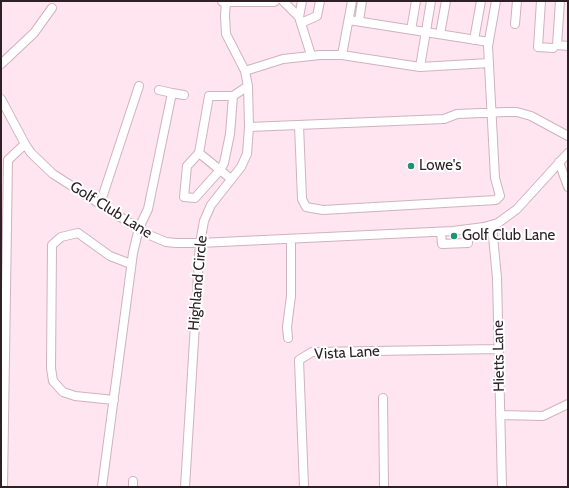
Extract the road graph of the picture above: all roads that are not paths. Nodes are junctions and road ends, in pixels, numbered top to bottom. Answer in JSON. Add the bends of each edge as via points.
{"nodes":[{"id":1,"x":223,"y":1,"type":"edge"},
{"id":2,"x":226,"y":1,"type":"edge"},
{"id":3,"x":274,"y":1,"type":"edge"},
{"id":4,"x":283,"y":1,"type":"edge"},
{"id":5,"x":302,"y":1,"type":"edge"},
{"id":6,"x":320,"y":1,"type":"edge"},
{"id":7,"x":352,"y":1,"type":"edge"},
{"id":8,"x":362,"y":1,"type":"edge"},
{"id":9,"x":416,"y":1,"type":"edge"},
{"id":10,"x":431,"y":1,"type":"edge"},
{"id":11,"x":446,"y":1,"type":"edge"},
{"id":12,"x":481,"y":1,"type":"edge"},
{"id":13,"x":496,"y":1,"type":"edge"},
{"id":14,"x":517,"y":1,"type":"edge"},
{"id":15,"x":541,"y":1,"type":"edge"},
{"id":16,"x":560,"y":1,"type":"edge"},
{"id":17,"x":52,"y":8,"type":"dead end"},
{"id":18,"x":300,"y":20,"type":"junction"},
{"id":19,"x":349,"y":20,"type":"junction"},
{"id":20,"x":359,"y":21,"type":"junction"},
{"id":21,"x":515,"y":24,"type":"dead end"},
{"id":22,"x":411,"y":30,"type":"junction"},
{"id":23,"x":426,"y":32,"type":"junction"},
{"id":24,"x":440,"y":34,"type":"junction"},
{"id":25,"x":474,"y":40,"type":"junction"},
{"id":26,"x":489,"y":42,"type":"junction"},
{"id":27,"x":568,"y":46,"type":"edge"},
{"id":28,"x":555,"y":47,"type":"junction"},
{"id":29,"x":311,"y":55,"type":"junction"},
{"id":30,"x":342,"y":55,"type":"junction"},
{"id":31,"x":489,"y":63,"type":"junction"},
{"id":32,"x":1,"y":64,"type":"edge"},
{"id":33,"x":420,"y":67,"type":"junction"},
{"id":34,"x":245,"y":71,"type":"junction"},
{"id":35,"x":139,"y":86,"type":"dead end"},
{"id":36,"x":248,"y":86,"type":"junction"},
{"id":37,"x":159,"y":90,"type":"dead end"},
{"id":38,"x":172,"y":93,"type":"junction"},
{"id":39,"x":184,"y":95,"type":"dead end"},
{"id":40,"x":233,"y":96,"type":"junction"},
{"id":41,"x":1,"y":99,"type":"edge"},
{"id":42,"x":492,"y":113,"type":"junction"},
{"id":43,"x":299,"y":125,"type":"junction"},
{"id":44,"x":249,"y":127,"type":"junction"},
{"id":45,"x":568,"y":136,"type":"edge"},
{"id":46,"x":25,"y":144,"type":"junction"},
{"id":47,"x":200,"y":153,"type":"junction"},
{"id":48,"x":568,"y":153,"type":"edge"},
{"id":49,"x":559,"y":162,"type":"junction"},
{"id":50,"x":220,"y":170,"type":"junction"},
{"id":51,"x":231,"y":179,"type":"junction"},
{"id":52,"x":568,"y":188,"type":"edge"},
{"id":53,"x":100,"y":204,"type":"junction"},
{"id":54,"x":492,"y":226,"type":"junction"},
{"id":55,"x":139,"y":228,"type":"junction"},
{"id":56,"x":468,"y":230,"type":"junction"},
{"id":57,"x":441,"y":232,"type":"junction"},
{"id":58,"x":291,"y":239,"type":"junction"},
{"id":59,"x":200,"y":243,"type":"junction"},
{"id":60,"x":131,"y":264,"type":"junction"},
{"id":61,"x":288,"y":338,"type":"dead end"},
{"id":62,"x":499,"y":349,"type":"junction"},
{"id":63,"x":383,"y":398,"type":"dead end"},
{"id":64,"x":114,"y":400,"type":"junction"},
{"id":65,"x":568,"y":404,"type":"edge"},
{"id":66,"x":500,"y":415,"type":"junction"},
{"id":67,"x":3,"y":487,"type":"edge"},
{"id":68,"x":102,"y":487,"type":"edge"},
{"id":69,"x":185,"y":487,"type":"edge"},
{"id":70,"x":304,"y":487,"type":"edge"},
{"id":71,"x":384,"y":487,"type":"edge"},
{"id":72,"x":502,"y":487,"type":"edge"}],
"edges":[{"from":1,"to":2,"type":"main road"},
{"from":2,"to":3,"type":"main road"},
{"from":2,"to":34,"type":"street","name":"Highland Circle","via":[[226,34]]},
{"from":4,"to":18,"type":"street"},
{"from":5,"to":18,"type":"street"},
{"from":6,"to":18,"type":"street","via":[[317,16]]},
{"from":7,"to":19,"type":"street"},
{"from":8,"to":20,"type":"street"},
{"from":9,"to":22,"type":"street"},
{"from":10,"to":23,"type":"street"},
{"from":11,"to":24,"type":"street"},
{"from":12,"to":25,"type":"street"},
{"from":13,"to":26,"type":"street"},
{"from":14,"to":21,"type":"street"},
{"from":15,"to":28,"type":"street","via":[[538,47]]},
{"from":16,"to":28,"type":"street"},
{"from":17,"to":32,"type":"street","via":[[34,33]]},
{"from":18,"to":29,"type":"street"},
{"from":19,"to":20,"type":"street"},
{"from":19,"to":30,"type":"street"},
{"from":20,"to":22,"type":"street"},
{"from":22,"to":23,"type":"street"},
{"from":23,"to":24,"type":"street"},
{"from":23,"to":33,"type":"street"},
{"from":24,"to":25,"type":"street"},
{"from":25,"to":26,"type":"street"},
{"from":26,"to":31,"type":"street"},
{"from":27,"to":28,"type":"street"},
{"from":29,"to":30,"type":"street"},
{"from":29,"to":34,"type":"street","via":[[283,59]]},
{"from":30,"to":33,"type":"street"},
{"from":31,"to":33,"type":"street"},
{"from":31,"to":42,"type":"street"},
{"from":34,"to":36,"type":"street","name":"Highland Circle"},
{"from":35,"to":53,"type":"street"},
{"from":36,"to":40,"type":"street"},
{"from":36,"to":44,"type":"street","name":"Highland Circle"},
{"from":37,"to":38,"type":"street"},
{"from":38,"to":39,"type":"street"},
{"from":38,"to":55,"type":"street","via":[[148,209]]},
{"from":40,"to":47,"type":"street","via":[[209,96]]},
{"from":40,"to":50,"type":"street","via":[[230,134]]},
{"from":41,"to":46,"type":"street","name":"Golf Club Lane"},
{"from":42,"to":43,"type":"street","via":[[457,114],[444,118]]},
{"from":42,"to":43,"type":"street","via":[[495,178],[500,196],[496,200],[322,210],[306,207],[302,199]]},
{"from":42,"to":45,"type":"street","via":[[517,112],[531,116]]},
{"from":43,"to":44,"type":"street"},
{"from":44,"to":51,"type":"street","name":"Highland Circle","via":[[248,154]]},
{"from":46,"to":53,"type":"street","name":"Golf Club Lane","via":[[53,174]]},
{"from":46,"to":67,"type":"street","via":[[8,160]]},
{"from":47,"to":50,"type":"street"},
{"from":47,"to":50,"type":"street","via":[[187,166],[184,197],[195,198]]},
{"from":48,"to":49,"type":"street","name":"Golf Club Lane"},
{"from":49,"to":52,"type":"street"},
{"from":49,"to":54,"type":"street","name":"Golf Club Lane","via":[[517,209]]},
{"from":50,"to":51,"type":"street"},
{"from":51,"to":59,"type":"street","name":"Highland Circle","via":[[211,205],[204,221]]},
{"from":53,"to":55,"type":"street","name":"Golf Club Lane"},
{"from":54,"to":56,"type":"street","name":"Golf Club Lane"},
{"from":54,"to":62,"type":"street","name":"Hietts Lane","via":[[497,278]]},
{"from":55,"to":59,"type":"street","name":"Golf Club Lane","via":[[166,242]]},
{"from":55,"to":60,"type":"street"},
{"from":56,"to":57,"type":"street","name":"Golf Club Lane"},
{"from":56,"to":57,"type":"street","via":[[468,243],[442,244]]},
{"from":57,"to":58,"type":"street","name":"Golf Club Lane"},
{"from":58,"to":59,"type":"street","name":"Golf Club Lane"},
{"from":58,"to":61,"type":"street"},
{"from":59,"to":69,"type":"street","name":"Highland Circle"},
{"from":60,"to":64,"type":"street"},
{"from":60,"to":64,"type":"street","via":[[110,256],[78,233],[61,237],[52,245],[53,381],[63,392],[75,396]]},
{"from":62,"to":66,"type":"street","name":"Hietts Lane"},
{"from":62,"to":70,"type":"street","name":"Vista Lane","via":[[312,352],[298,360]]},
{"from":63,"to":71,"type":"street"},
{"from":64,"to":68,"type":"street"},
{"from":65,"to":66,"type":"street","via":[[543,416]]},
{"from":66,"to":72,"type":"street","name":"Hietts Lane"}]}
